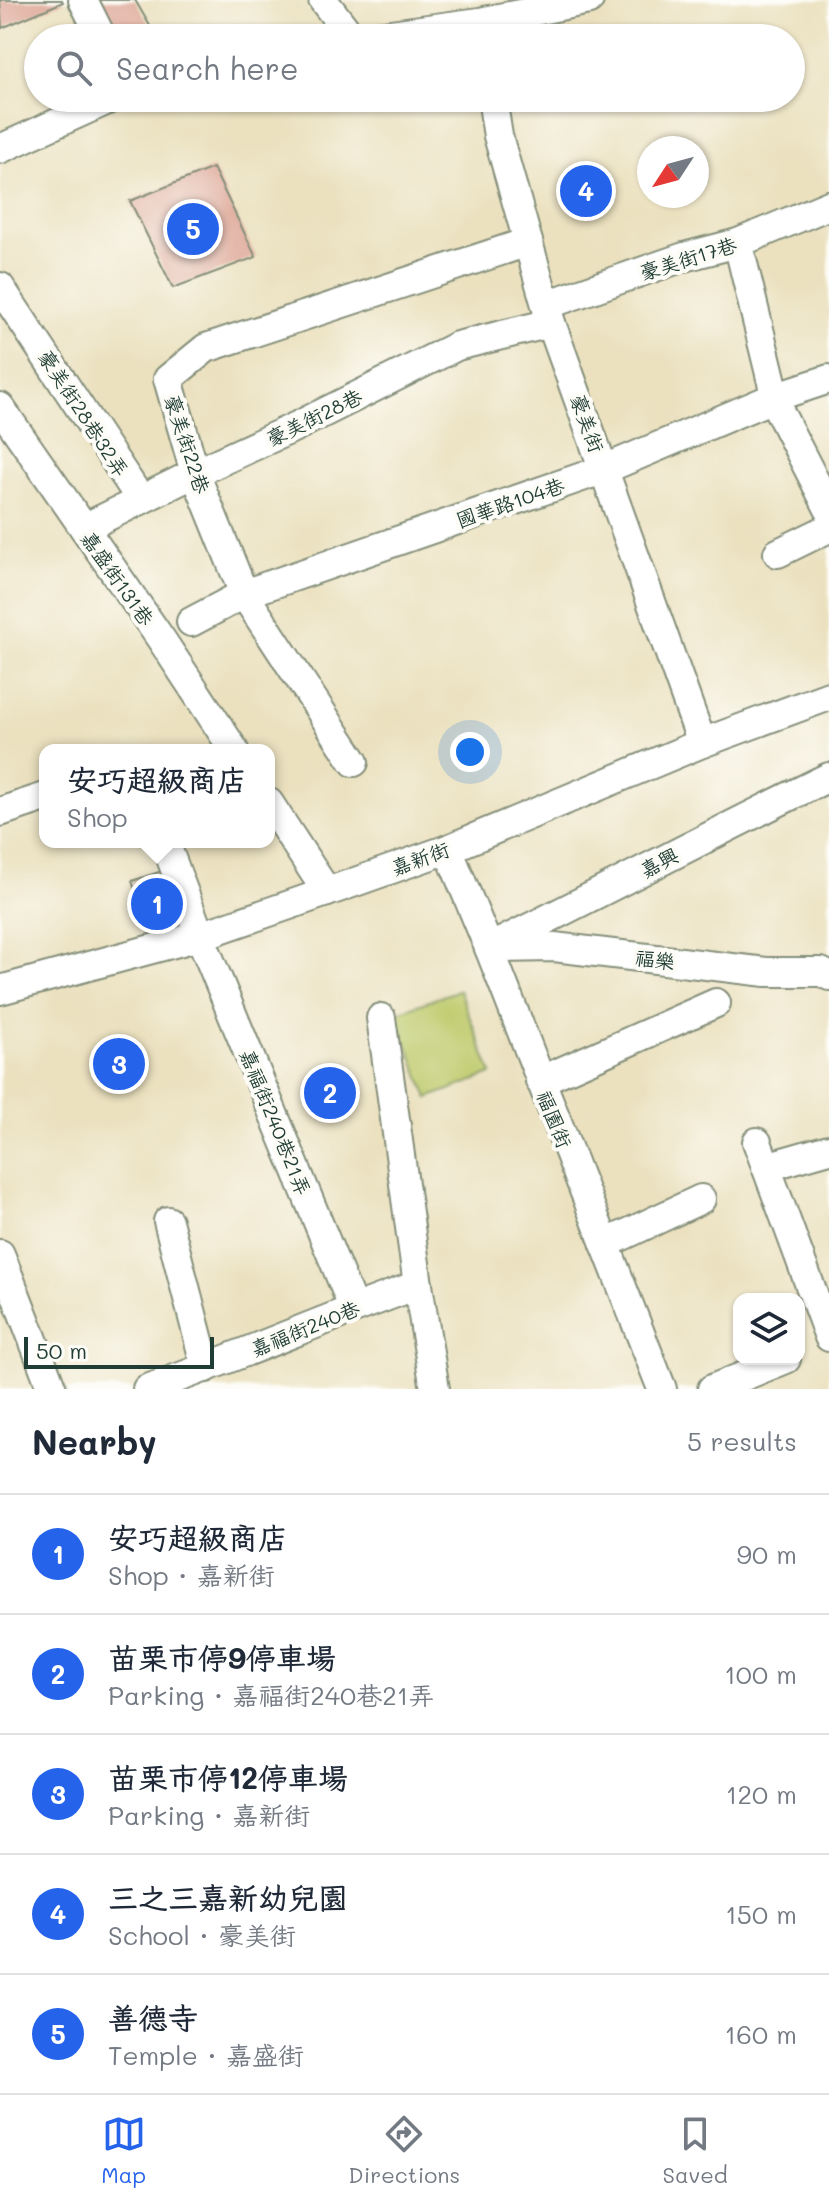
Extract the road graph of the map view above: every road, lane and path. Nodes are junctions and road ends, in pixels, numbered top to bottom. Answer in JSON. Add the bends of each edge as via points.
{"nodes":[{"id":1,"x":83,"y":0,"type":"edge"},
{"id":2,"x":323,"y":0,"type":"edge"},
{"id":3,"x":589,"y":0,"type":"edge"},
{"id":4,"x":95,"y":24,"type":"edge"},
{"id":5,"x":341,"y":24,"type":"edge"},
{"id":6,"x":503,"y":24,"type":"edge"},
{"id":7,"x":81,"y":112,"type":"edge"},
{"id":8,"x":494,"y":112,"type":"edge"},
{"id":9,"x":0,"y":149,"type":"edge"},
{"id":10,"x":829,"y":205,"type":"edge"},
{"id":11,"x":528,"y":242,"type":"junction"},
{"id":12,"x":738,"y":243,"type":"junction"},
{"id":13,"x":0,"y":287,"type":"edge"},
{"id":14,"x":548,"y":314,"type":"junction"},
{"id":15,"x":829,"y":379,"type":"edge"},
{"id":16,"x":775,"y":397,"type":"junction"},
{"id":17,"x":0,"y":407,"type":"edge"},
{"id":18,"x":605,"y":469,"type":"junction"},
{"id":19,"x":195,"y":473,"type":"junction"},
{"id":20,"x":141,"y":500,"type":"junction"},
{"id":21,"x":829,"y":509,"type":"edge"},
{"id":22,"x":84,"y":528,"type":"junction"},
{"id":23,"x":829,"y":528,"type":"edge"},
{"id":24,"x":778,"y":553,"type":"dead end"},
{"id":25,"x":244,"y":594,"type":"junction"},
{"id":26,"x":191,"y":622,"type":"dead end"},
{"id":27,"x":829,"y":696,"type":"edge"},
{"id":28,"x":702,"y":743,"type":"junction"},
{"id":29,"x":230,"y":744,"type":"edge"},
{"id":30,"x":354,"y":762,"type":"dead end"},
{"id":31,"x":829,"y":777,"type":"edge"},
{"id":32,"x":39,"y":799,"type":"edge"},
{"id":33,"x":0,"y":812,"type":"edge"},
{"id":34,"x":275,"y":812,"type":"edge"},
{"id":35,"x":167,"y":848,"type":"edge"},
{"id":36,"x":448,"y":849,"type":"junction"},
{"id":37,"x":327,"y":892,"type":"junction"},
{"id":38,"x":200,"y":936,"type":"junction"},
{"id":39,"x":489,"y":948,"type":"junction"},
{"id":40,"x":826,"y":980,"type":"edge"},
{"id":41,"x":0,"y":990,"type":"edge"},
{"id":42,"x":716,"y":1003,"type":"dead end"},
{"id":43,"x":381,"y":1018,"type":"dead end"},
{"id":44,"x":540,"y":1081,"type":"junction"},
{"id":45,"x":829,"y":1149,"type":"edge"},
{"id":46,"x":701,"y":1199,"type":"dead end"},
{"id":47,"x":168,"y":1221,"type":"dead end"},
{"id":48,"x":605,"y":1244,"type":"junction"},
{"id":49,"x":0,"y":1254,"type":"edge"},
{"id":50,"x":418,"y":1285,"type":"junction"},
{"id":51,"x":353,"y":1307,"type":"junction"},
{"id":52,"x":829,"y":1339,"type":"edge"},
{"id":53,"x":805,"y":1351,"type":"edge"},
{"id":54,"x":771,"y":1365,"type":"edge"},
{"id":55,"x":206,"y":1368,"type":"junction"},
{"id":56,"x":52,"y":1389,"type":"edge"},
{"id":57,"x":147,"y":1389,"type":"edge"},
{"id":58,"x":435,"y":1389,"type":"edge"},
{"id":59,"x":662,"y":1389,"type":"edge"},
{"id":60,"x":712,"y":1389,"type":"edge"}],
"edges":[{"from":1,"to":4,"type":"street"},
{"from":2,"to":5,"type":"street"},
{"from":3,"to":6,"type":"street"},
{"from":7,"to":9,"type":"street"},
{"from":8,"to":11,"type":"street","name":"豪美街"},
{"from":10,"to":12,"type":"street","name":"豪美街17巷"},
{"from":11,"to":14,"type":"street","name":"豪美街"},
{"from":11,"to":19,"type":"street","name":"豪美街22巷","via":[[206,348],[168,379]]},
{"from":12,"to":14,"type":"street","name":"豪美街17巷","via":[[684,257]]},
{"from":12,"to":16,"type":"street"},
{"from":13,"to":20,"type":"street","name":"豪美街28巷32弄"},
{"from":14,"to":18,"type":"street","name":"豪美街"},
{"from":14,"to":19,"type":"street","name":"豪美街28巷","via":[[457,346]]},
{"from":15,"to":16,"type":"street","name":"國華路104巷"},
{"from":16,"to":18,"type":"street","name":"國華路104巷"},
{"from":16,"to":21,"type":"street"},
{"from":17,"to":22,"type":"street","name":"嘉盛街131巷"},
{"from":18,"to":25,"type":"street","name":"國華路104巷"},
{"from":18,"to":28,"type":"street","name":"豪美街"},
{"from":19,"to":20,"type":"street","name":"豪美街28巷"},
{"from":19,"to":25,"type":"street","name":"豪美街22巷"},
{"from":20,"to":22,"type":"street","name":"豪美街28巷"},
{"from":22,"to":29,"type":"street","name":"嘉盛街131巷"},
{"from":23,"to":24,"type":"street"},
{"from":25,"to":26,"type":"street","name":"國華路104巷"},
{"from":25,"to":30,"type":"street","name":"豪美街22巷"},
{"from":27,"to":28,"type":"street","name":"嘉新街"},
{"from":28,"to":36,"type":"street","name":"嘉新街"},
{"from":31,"to":39,"type":"street","name":"嘉興"},
{"from":32,"to":33,"type":"street"},
{"from":34,"to":37,"type":"street"},
{"from":35,"to":38,"type":"street","name":"嘉福街240巷21弄"},
{"from":36,"to":37,"type":"street","name":"嘉新街"},
{"from":36,"to":39,"type":"street","name":"福園街"},
{"from":37,"to":38,"type":"street","name":"嘉新街"},
{"from":38,"to":41,"type":"street","name":"嘉新街"},
{"from":38,"to":51,"type":"street","name":"嘉福街240巷21弄"},
{"from":39,"to":40,"type":"street","name":"福樂","via":[[554,947]]},
{"from":39,"to":44,"type":"street","name":"福園街"},
{"from":42,"to":44,"type":"street"},
{"from":43,"to":50,"type":"street"},
{"from":44,"to":48,"type":"street","name":"福園街"},
{"from":45,"to":52,"type":"street","via":[[762,1155]]},
{"from":46,"to":48,"type":"street"},
{"from":47,"to":55,"type":"street"},
{"from":48,"to":59,"type":"street","name":"福園街"},
{"from":49,"to":56,"type":"street"},
{"from":50,"to":51,"type":"street","name":"嘉福街240巷"},
{"from":50,"to":58,"type":"street"},
{"from":51,"to":55,"type":"street","name":"嘉福街240巷"},
{"from":52,"to":53,"type":"street"},
{"from":54,"to":60,"type":"street"},
{"from":55,"to":57,"type":"street","name":"嘉福街240巷"}]}
